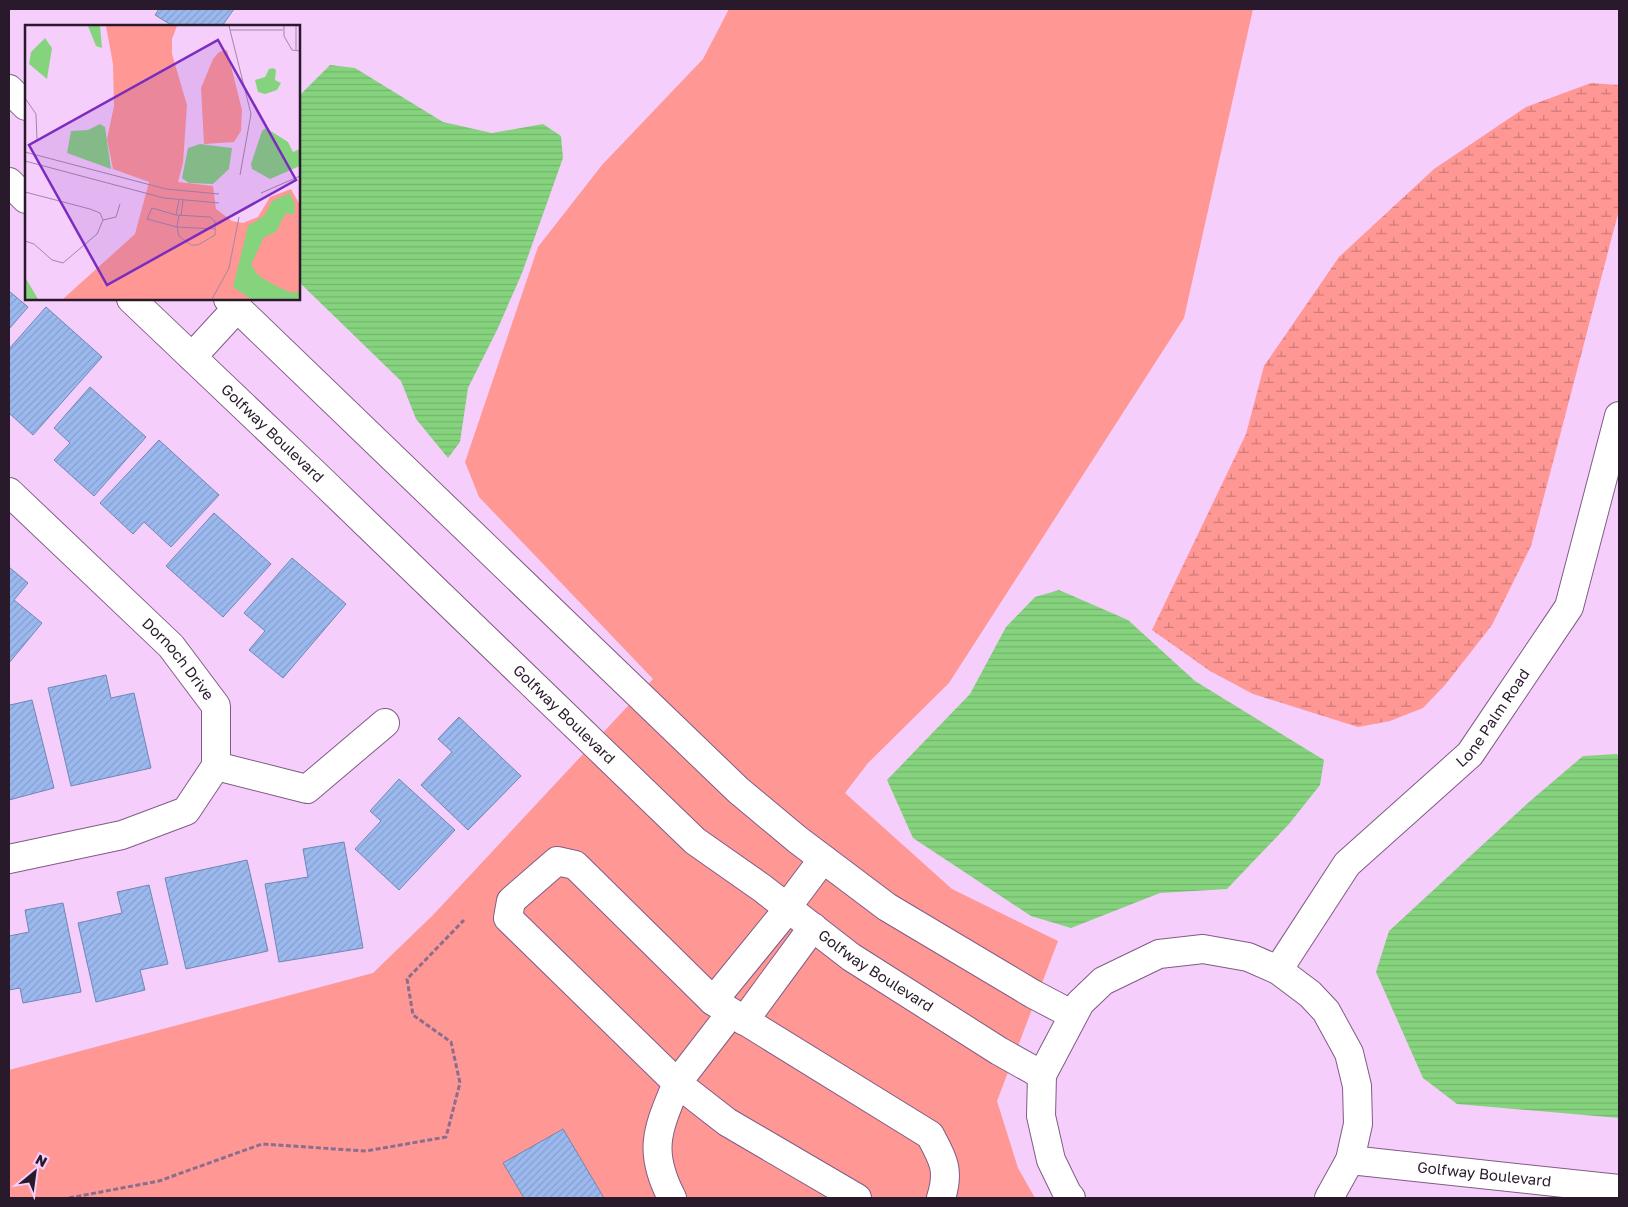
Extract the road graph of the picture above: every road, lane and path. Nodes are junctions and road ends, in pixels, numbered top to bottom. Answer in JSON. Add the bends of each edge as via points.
{"nodes":[{"id":1,"x":9,"y":89,"type":"edge"},
{"id":2,"x":25,"y":105,"type":"edge"},
{"id":3,"x":9,"y":182,"type":"edge"},
{"id":4,"x":25,"y":198,"type":"edge"},
{"id":5,"x":132,"y":300,"type":"edge"},
{"id":6,"x":233,"y":303,"type":"edge"},
{"id":7,"x":192,"y":357,"type":"junction"},
{"id":8,"x":1619,"y":416,"type":"edge"},
{"id":9,"x":9,"y":492,"type":"edge"},
{"id":10,"x":385,"y":723,"type":"dead end"},
{"id":11,"x":216,"y":766,"type":"junction"},
{"id":12,"x":9,"y":859,"type":"edge"},
{"id":13,"x":823,"y":859,"type":"junction"},
{"id":14,"x":787,"y":908,"type":"junction"},
{"id":15,"x":464,"y":920,"type":"dead end"},
{"id":16,"x":813,"y":927,"type":"junction"},
{"id":17,"x":1278,"y":970,"type":"junction"},
{"id":18,"x":729,"y":1012,"type":"junction"},
{"id":19,"x":1073,"y":1016,"type":"junction"},
{"id":20,"x":1042,"y":1075,"type":"junction"},
{"id":21,"x":676,"y":1083,"type":"junction"},
{"id":22,"x":1350,"y":1160,"type":"junction"},
{"id":23,"x":1619,"y":1189,"type":"edge"},
{"id":24,"x":69,"y":1198,"type":"edge"},
{"id":25,"x":672,"y":1198,"type":"edge"},
{"id":26,"x":857,"y":1198,"type":"edge"},
{"id":27,"x":942,"y":1198,"type":"edge"},
{"id":28,"x":1071,"y":1198,"type":"edge"},
{"id":29,"x":1329,"y":1198,"type":"edge"}],
"edges":[{"from":1,"to":2,"type":"street"},
{"from":3,"to":4,"type":"street"},
{"from":5,"to":7,"type":"street","name":"Golfway Boulevard"},
{"from":6,"to":7,"type":"street"},
{"from":6,"to":13,"type":"street","via":[[738,790]]},
{"from":7,"to":14,"type":"street","name":"Golfway Boulevard","via":[[695,841]]},
{"from":8,"to":17,"type":"street","name":"Lone Palm Road","via":[[1569,607],[1470,754],[1347,864]]},
{"from":9,"to":11,"type":"street","name":"Dornoch Drive","via":[[171,646],[216,706]]},
{"from":10,"to":11,"type":"street","via":[[308,789]]},
{"from":11,"to":12,"type":"street","via":[[186,811],[122,835]]},
{"from":13,"to":14,"type":"street"},
{"from":13,"to":19,"type":"street","via":[[888,907]]},
{"from":14,"to":16,"type":"street","name":"Golfway Boulevard"},
{"from":14,"to":18,"type":"street"},
{"from":15,"to":24,"type":"path","via":[[406,979],[413,1015],[451,1042],[460,1083],[446,1137],[366,1151],[262,1144],[159,1181]]},
{"from":16,"to":18,"type":"street"},
{"from":16,"to":20,"type":"street","name":"Golfway Boulevard","via":[[860,962]]},
{"from":17,"to":19,"type":"street","via":[[1248,957],[1203,949],[1159,954],[1103,982],[1080,1003]]},
{"from":17,"to":22,"type":"street","via":[[1310,994],[1326,1011],[1348,1053],[1357,1086],[1358,1124]]},
{"from":18,"to":21,"type":"street"},
{"from":18,"to":21,"type":"street","via":[[575,865],[557,861],[511,902],[508,918]]},
{"from":18,"to":27,"type":"street","via":[[930,1135],[944,1160],[946,1184]]},
{"from":19,"to":20,"type":"street"},
{"from":20,"to":28,"type":"street","via":[[1041,1116],[1051,1160]]},
{"from":21,"to":25,"type":"street","via":[[656,1147],[663,1180]]},
{"from":21,"to":26,"type":"street","via":[[727,1122]]},
{"from":22,"to":23,"type":"street","name":"Golfway Boulevard"},
{"from":22,"to":29,"type":"street"}]}
